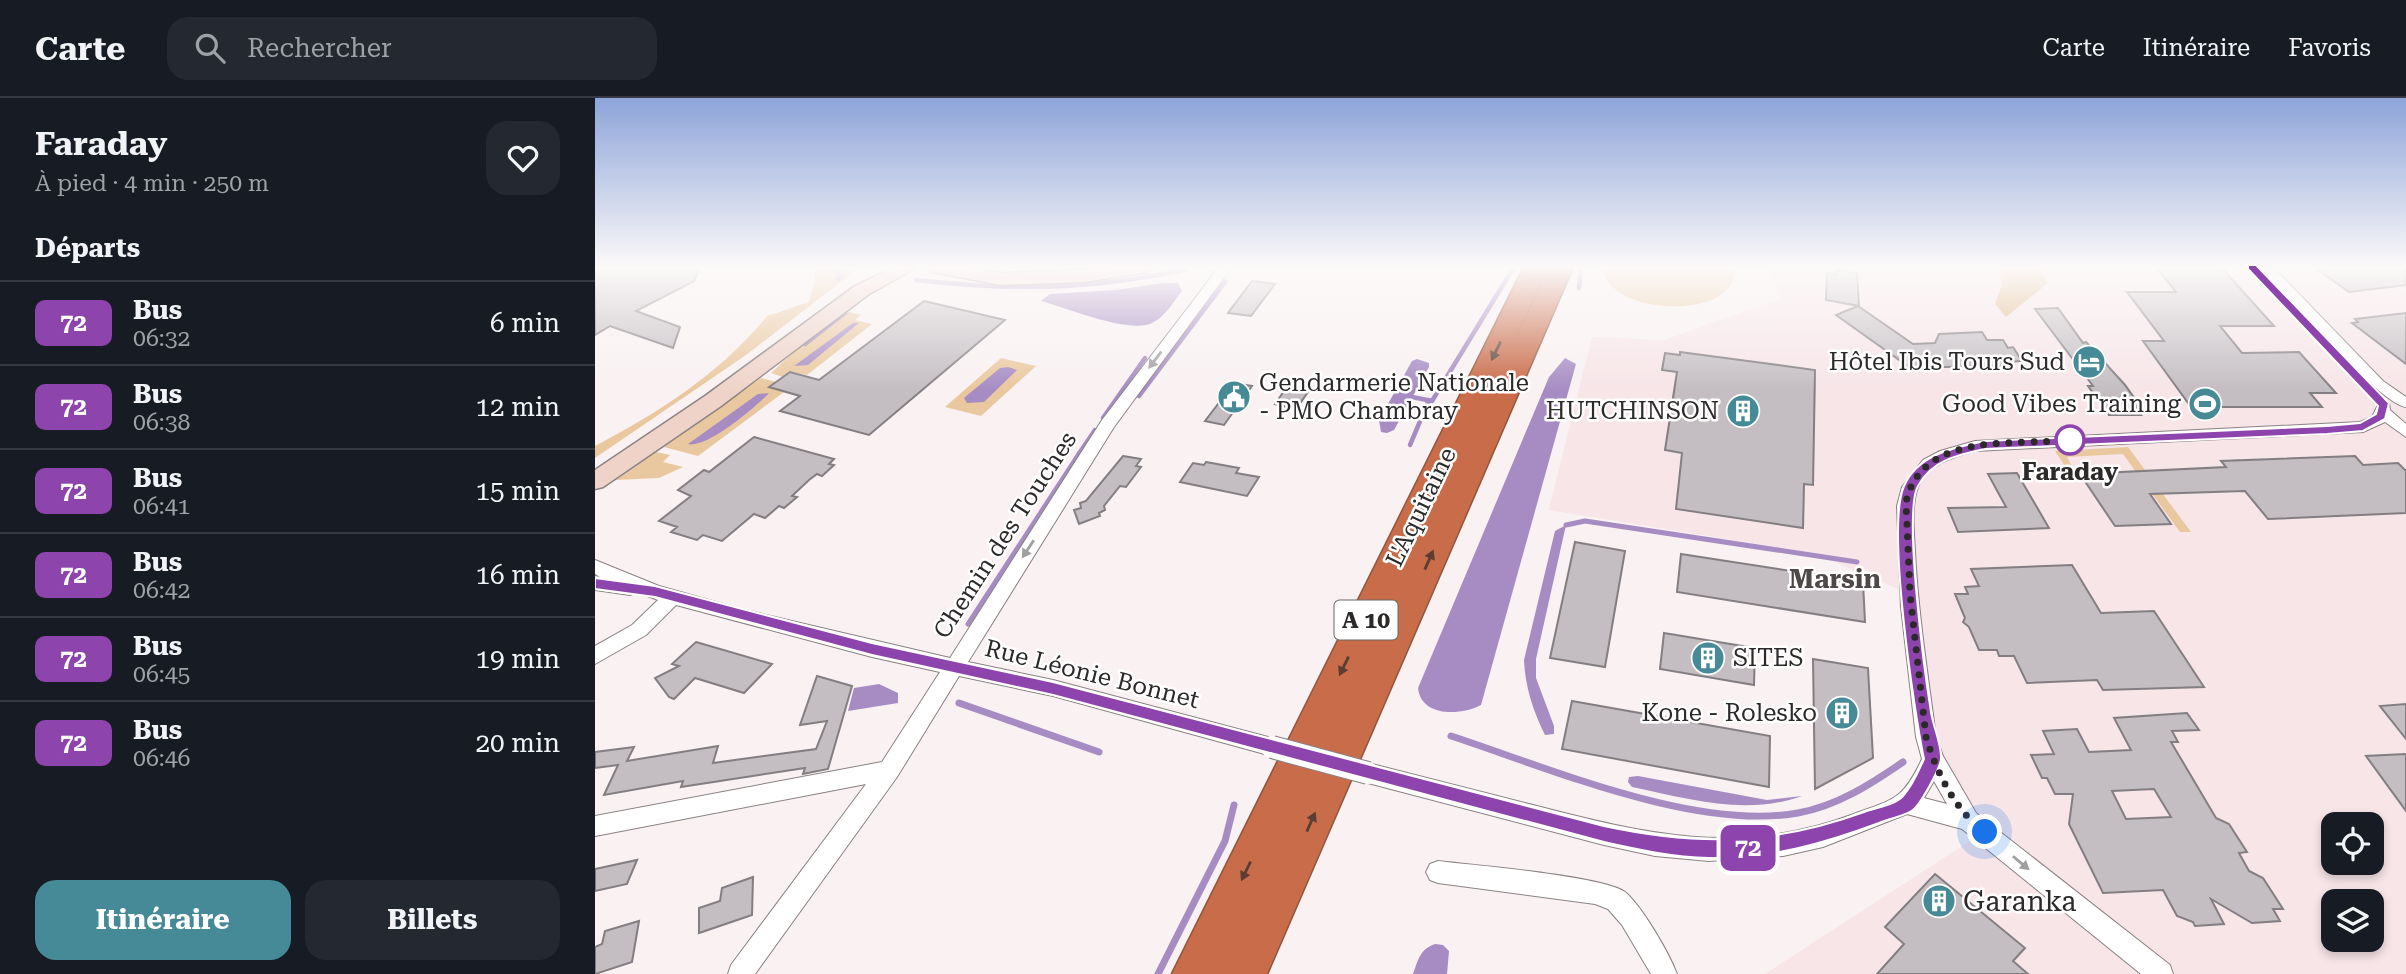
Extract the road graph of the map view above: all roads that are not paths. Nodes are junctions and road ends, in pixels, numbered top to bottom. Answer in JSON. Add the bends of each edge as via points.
{"nodes":[{"id":1,"x":825,"y":308,"type":"edge"},
{"id":2,"x":838,"y":308,"type":"edge"},
{"id":3,"x":1195,"y":308,"type":"edge"},
{"id":4,"x":1516,"y":308,"type":"edge"},
{"id":5,"x":1543,"y":308,"type":"edge"},
{"id":6,"x":2290,"y":308,"type":"edge"},
{"id":7,"x":2305,"y":308,"type":"edge"},
{"id":8,"x":2405,"y":404,"type":"edge"},
{"id":9,"x":2383,"y":409,"type":"junction"},
{"id":10,"x":2406,"y":432,"type":"edge"},
{"id":11,"x":595,"y":470,"type":"edge"},
{"id":12,"x":595,"y":481,"type":"edge"},
{"id":13,"x":595,"y":568,"type":"edge"},
{"id":14,"x":595,"y":583,"type":"edge"},
{"id":15,"x":664,"y":594,"type":"junction"},
{"id":16,"x":595,"y":656,"type":"edge"},
{"id":17,"x":952,"y":666,"type":"junction"},
{"id":18,"x":1933,"y":759,"type":"junction"},
{"id":19,"x":889,"y":770,"type":"junction"},
{"id":20,"x":1907,"y":804,"type":"junction"},
{"id":21,"x":1968,"y":820,"type":"junction"},
{"id":22,"x":595,"y":826,"type":"edge"},
{"id":23,"x":1437,"y":872,"type":"dead end"},
{"id":24,"x":740,"y":974,"type":"edge"},
{"id":25,"x":1196,"y":974,"type":"edge"},
{"id":26,"x":1243,"y":974,"type":"edge"},
{"id":27,"x":1665,"y":974,"type":"edge"},
{"id":28,"x":2161,"y":974,"type":"edge"}],
"edges":[{"from":1,"to":11,"type":"street","via":[[726,382]]},
{"from":2,"to":12,"type":"street"},
{"from":3,"to":17,"type":"street","name":"Chemin des Touches","one_way":true,"via":[[1108,424]]},
{"from":4,"to":25,"type":"highway","name":"L'Aquitaine","number":"A 10","one_way":true},
{"from":26,"to":5,"type":"highway","name":"L'Aquitaine","number":"A 10","one_way":true},
{"from":6,"to":9,"type":"street"},
{"from":7,"to":8,"type":"street","via":[[2378,384]]},
{"from":8,"to":9,"type":"street"},
{"from":9,"to":10,"type":"street"},
{"from":9,"to":18,"type":"street","via":[[2373,424],[2327,430],[1985,445],[1947,454],[1926,466],[1910,487],[1905,512],[1926,737]]},
{"from":13,"to":15,"type":"street","name":"Rue Léonie Bonnet"},
{"from":14,"to":15,"type":"street","name":"Rue Léonie Bonnet"},
{"from":15,"to":16,"type":"street","via":[[639,630]]},
{"from":15,"to":17,"type":"street","name":"Rue Léonie Bonnet"},
{"from":17,"to":19,"type":"street","name":"Chemin des Touches"},
{"from":17,"to":20,"type":"street","name":"Rue Léonie Bonnet","bridge":true,"via":[[1053,688],[1655,845],[1709,850],[1771,846],[1809,839]]},
{"from":18,"to":20,"type":"street"},
{"from":18,"to":21,"type":"street"},
{"from":19,"to":22,"type":"street"},
{"from":19,"to":24,"type":"street","name":"Chemin des Touches"},
{"from":20,"to":21,"type":"street"},
{"from":21,"to":28,"type":"street","one_way":true},
{"from":23,"to":27,"type":"street","via":[[1595,893],[1616,900]]}]}
